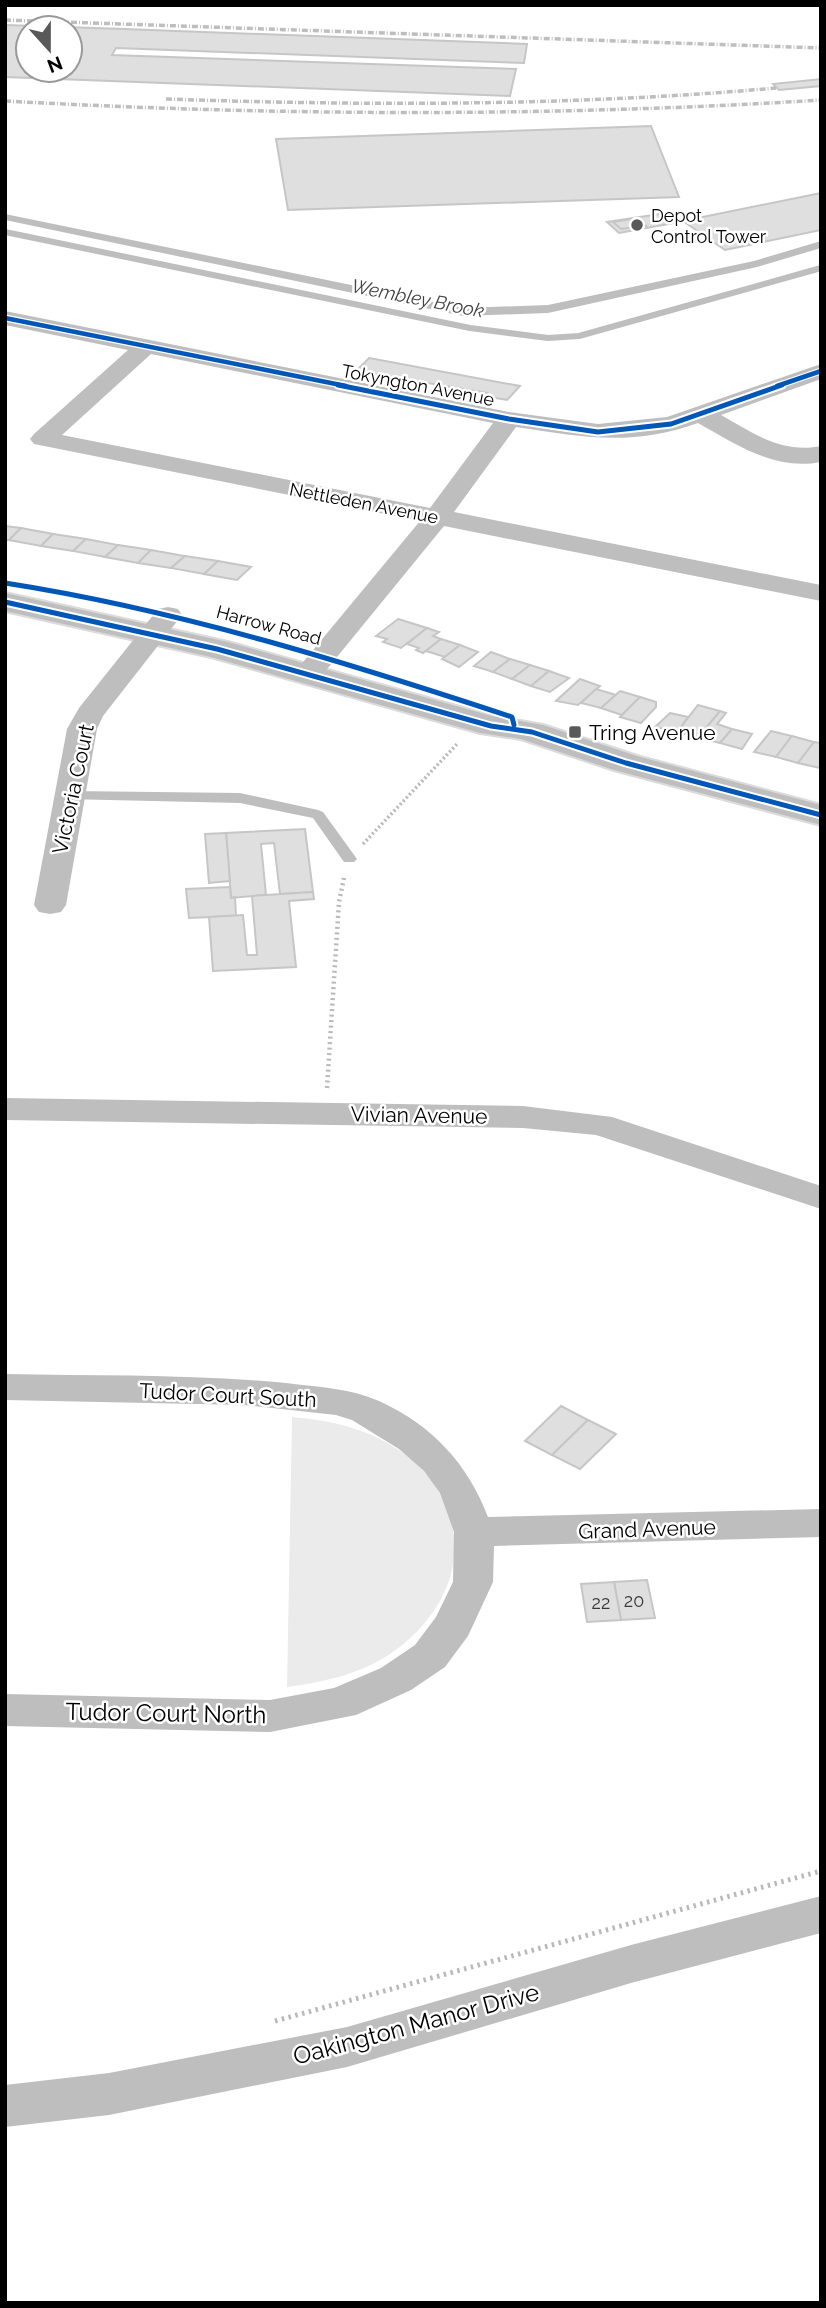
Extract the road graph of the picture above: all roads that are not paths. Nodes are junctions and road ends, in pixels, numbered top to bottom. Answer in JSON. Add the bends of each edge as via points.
{"nodes":[{"id":1,"x":5,"y":217,"type":"edge"},
{"id":2,"x":821,"y":244,"type":"edge"},
{"id":3,"x":5,"y":318,"type":"edge"},
{"id":4,"x":146,"y":346,"type":"junction"},
{"id":5,"x":821,"y":371,"type":"edge"},
{"id":6,"x":701,"y":414,"type":"junction"},
{"id":7,"x":509,"y":419,"type":"junction"},
{"id":8,"x":821,"y":454,"type":"edge"},
{"id":9,"x":438,"y":517,"type":"junction"},
{"id":10,"x":5,"y":583,"type":"edge"},
{"id":11,"x":821,"y":593,"type":"edge"},
{"id":12,"x":5,"y":602,"type":"edge"},
{"id":13,"x":160,"y":624,"type":"junction"},
{"id":14,"x":317,"y":665,"type":"junction"},
{"id":15,"x":514,"y":725,"type":"junction"},
{"id":16,"x":70,"y":796,"type":"junction"},
{"id":17,"x":821,"y":815,"type":"edge"},
{"id":18,"x":349,"y":859,"type":"road end"},
{"id":19,"x":50,"y":905,"type":"dead end"},
{"id":20,"x":5,"y":1109,"type":"edge"},
{"id":21,"x":821,"y":1198,"type":"edge"},
{"id":22,"x":5,"y":1387,"type":"edge"},
{"id":23,"x":821,"y":1523,"type":"edge"},
{"id":24,"x":474,"y":1532,"type":"junction"},
{"id":25,"x":5,"y":1710,"type":"edge"},
{"id":26,"x":821,"y":1914,"type":"edge"},
{"id":27,"x":5,"y":2106,"type":"edge"}],
"edges":[{"from":1,"to":2,"type":"lane","via":[[463,312],[548,309],[757,264]]},
{"from":3,"to":4,"type":"street","name":"Tokyngton Avenue"},
{"from":4,"to":7,"type":"street","name":"Tokyngton Avenue"},
{"from":4,"to":9,"type":"street","name":"Nettleden Avenue","via":[[43,439]]},
{"from":5,"to":6,"type":"street","name":"Tokyngton Avenue"},
{"from":6,"to":7,"type":"street","name":"Tokyngton Avenue","via":[[622,431]]},
{"from":6,"to":8,"type":"street","via":[[780,454]]},
{"from":7,"to":9,"type":"street"},
{"from":9,"to":11,"type":"street","name":"Nettleden Avenue"},
{"from":9,"to":14,"type":"street"},
{"from":10,"to":13,"type":"main road","name":"Harrow Road"},
{"from":12,"to":13,"type":"main road","name":"Harrow Road"},
{"from":13,"to":14,"type":"main road","name":"Harrow Road"},
{"from":13,"to":16,"type":"street","name":"Victoria Court","via":[[89,714]]},
{"from":14,"to":15,"type":"main road","name":"Harrow Road","via":[[491,726]]},
{"from":14,"to":15,"type":"main road","name":"Harrow Road","via":[[512,716]]},
{"from":15,"to":17,"type":"main road","name":"Harrow Road","via":[[593,754]]},
{"from":16,"to":18,"type":"lane","via":[[240,798],[318,816]]},
{"from":16,"to":19,"type":"street","name":"Victoria Court"},
{"from":20,"to":21,"type":"street","name":"Vivian Avenue","via":[[523,1117],[600,1125]]},
{"from":22,"to":24,"type":"street","name":"Tudor Court South","via":[[244,1392],[339,1402],[366,1411],[438,1461],[458,1489]]},
{"from":23,"to":24,"type":"street","name":"Grand Avenue"},
{"from":24,"to":25,"type":"street","name":"Tudor Court North","via":[[472,1582],[453,1625],[430,1656],[396,1679],[341,1703],[270,1716]]},
{"from":26,"to":27,"type":"street","name":"Oakington Manor Drive","via":[[347,2047],[108,2094]]}]}
